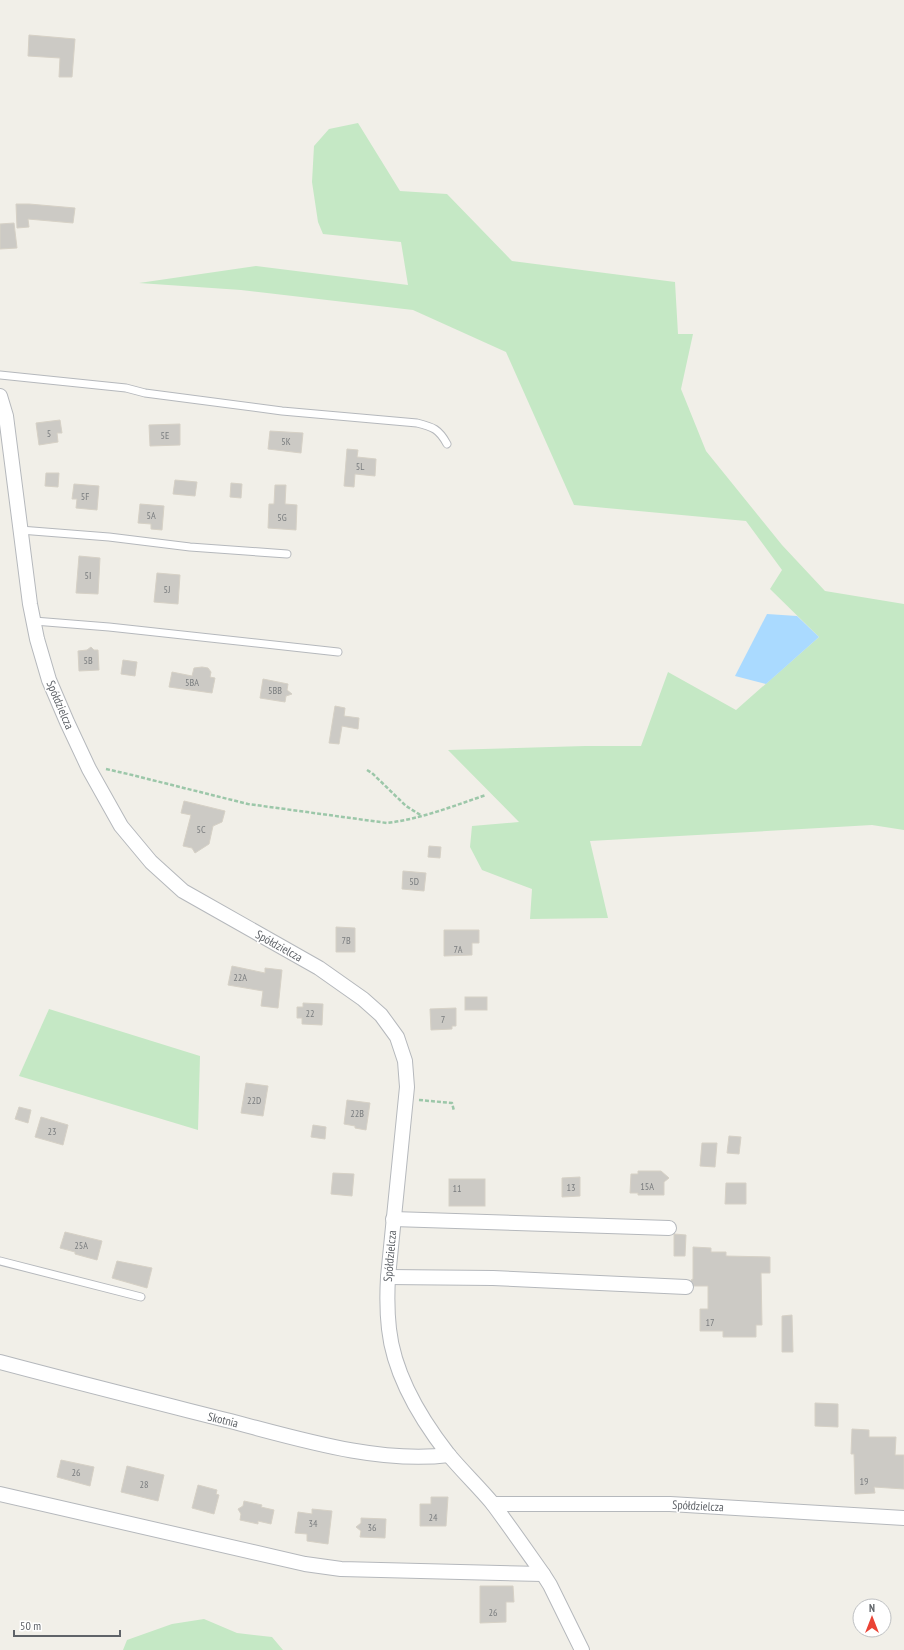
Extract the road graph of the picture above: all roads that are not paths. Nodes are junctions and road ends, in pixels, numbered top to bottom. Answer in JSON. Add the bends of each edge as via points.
{"nodes":[{"id":1,"x":0,"y":375,"type":"edge"},
{"id":2,"x":0,"y":396,"type":"edge"},
{"id":3,"x":447,"y":444,"type":"dead end"},
{"id":4,"x":20,"y":530,"type":"junction"},
{"id":5,"x":287,"y":554,"type":"dead end"},
{"id":6,"x":34,"y":621,"type":"junction"},
{"id":7,"x":338,"y":652,"type":"dead end"},
{"id":8,"x":393,"y":1219,"type":"junction"},
{"id":9,"x":669,"y":1228,"type":"dead end"},
{"id":10,"x":0,"y":1260,"type":"edge"},
{"id":11,"x":388,"y":1277,"type":"junction"},
{"id":12,"x":686,"y":1287,"type":"dead end"},
{"id":13,"x":141,"y":1297,"type":"dead end"},
{"id":14,"x":0,"y":1362,"type":"edge"},
{"id":15,"x":449,"y":1455,"type":"junction"},
{"id":16,"x":0,"y":1494,"type":"edge"},
{"id":17,"x":492,"y":1504,"type":"junction"},
{"id":18,"x":904,"y":1518,"type":"edge"},
{"id":19,"x":543,"y":1574,"type":"junction"},
{"id":20,"x":582,"y":1650,"type":"edge"}],
"edges":[{"from":1,"to":3,"type":"lane","via":[[126,388],[145,393],[282,411],[418,424],[442,434]]},
{"from":2,"to":4,"type":"street","name":"Spółdzielcza","via":[[6,416]]},
{"from":4,"to":5,"type":"lane"},
{"from":4,"to":6,"type":"street","name":"Spółdzielcza"},
{"from":6,"to":7,"type":"lane"},
{"from":6,"to":8,"type":"street","name":"Spółdzielcza","via":[[49,680],[66,722],[121,826],[151,862],[183,891],[319,968],[363,999],[381,1015],[397,1037],[403,1055],[407,1087]]},
{"from":8,"to":9,"type":"street"},
{"from":8,"to":11,"type":"street","name":"Spółdzielcza"},
{"from":10,"to":13,"type":"lane"},
{"from":11,"to":12,"type":"street","via":[[493,1278]]},
{"from":11,"to":15,"type":"street","name":"Spółdzielcza","via":[[389,1331],[399,1373],[415,1405]]},
{"from":14,"to":15,"type":"street","name":"Skotnia","via":[[327,1446],[408,1458]]},
{"from":15,"to":17,"type":"street","name":"Spółdzielcza"},
{"from":16,"to":19,"type":"street","via":[[306,1564],[341,1569]]},
{"from":17,"to":18,"type":"street","name":"Spółdzielcza","via":[[670,1504]]},
{"from":17,"to":19,"type":"street","name":"Spółdzielcza"},
{"from":19,"to":20,"type":"street","name":"Spółdzielcza"}]}
